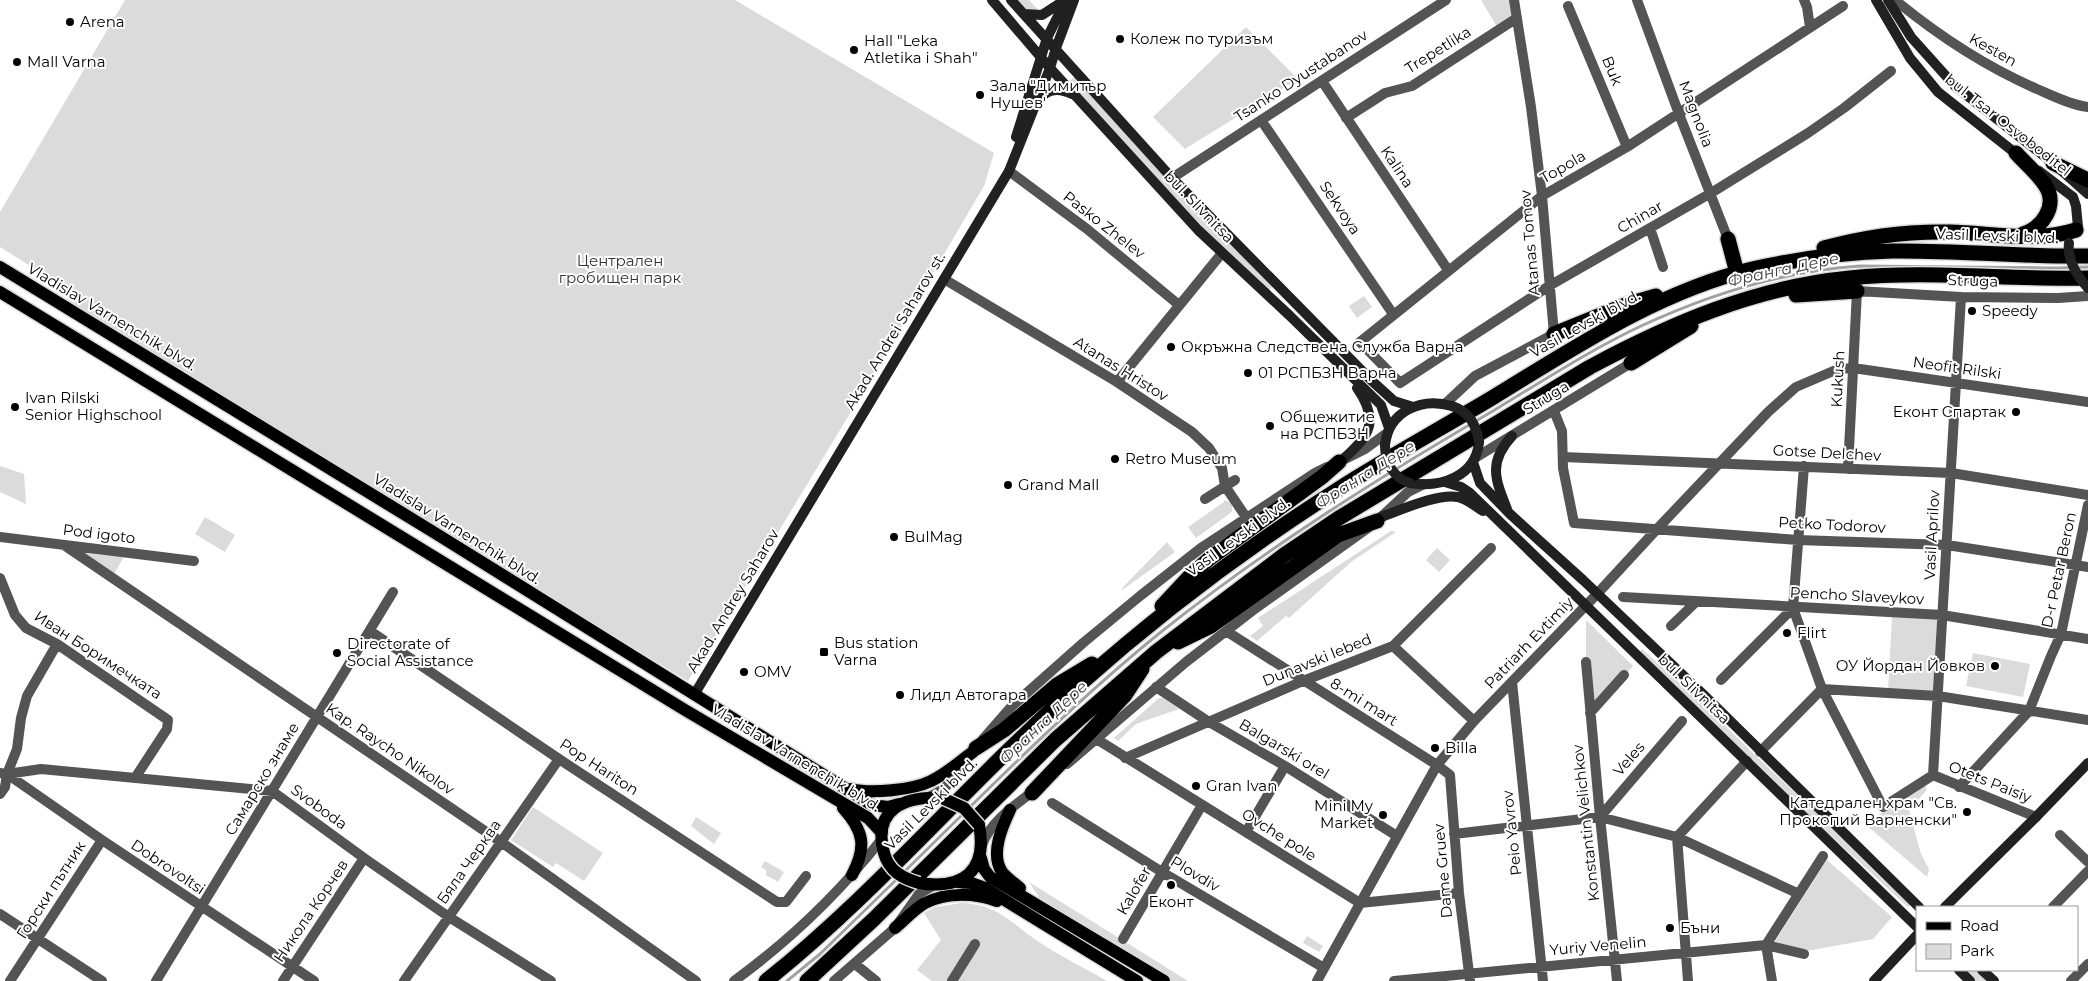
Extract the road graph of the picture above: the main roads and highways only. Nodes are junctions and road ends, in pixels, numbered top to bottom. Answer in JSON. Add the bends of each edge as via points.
{"nodes":[{"id":1,"x":992,"y":0,"type":"edge"},
{"id":2,"x":1012,"y":0,"type":"edge"},
{"id":3,"x":1066,"y":0,"type":"edge"},
{"id":4,"x":1074,"y":0,"type":"edge"},
{"id":5,"x":1876,"y":0,"type":"edge"},
{"id":6,"x":1888,"y":0,"type":"edge"},
{"id":7,"x":1024,"y":14,"type":"junction"},
{"id":8,"x":1047,"y":38,"type":"junction"},
{"id":9,"x":1056,"y":48,"type":"junction"},
{"id":10,"x":1040,"y":57,"type":"junction"},
{"id":11,"x":1050,"y":68,"type":"junction"},
{"id":12,"x":1074,"y":94,"type":"junction"},
{"id":13,"x":1032,"y":109,"type":"junction"},
{"id":14,"x":1015,"y":152,"type":"junction"},
{"id":15,"x":2016,"y":153,"type":"junction"},
{"id":16,"x":2053,"y":163,"type":"junction"},
{"id":17,"x":2088,"y":180,"type":"edge"},
{"id":18,"x":2088,"y":194,"type":"edge"},
{"id":19,"x":2088,"y":220,"type":"edge"},
{"id":20,"x":2074,"y":234,"type":"junction"},
{"id":21,"x":2019,"y":236,"type":"junction"},
{"id":22,"x":1728,"y":239,"type":"road end"},
{"id":23,"x":2088,"y":256,"type":"edge"},
{"id":24,"x":0,"y":267,"type":"edge"},
{"id":25,"x":1753,"y":269,"type":"junction"},
{"id":26,"x":1731,"y":275,"type":"junction"},
{"id":27,"x":2088,"y":278,"type":"edge"},
{"id":28,"x":944,"y":279,"type":"joint"},
{"id":29,"x":1276,"y":283,"type":"junction"},
{"id":30,"x":2088,"y":288,"type":"edge"},
{"id":31,"x":1857,"y":290,"type":"road end"},
{"id":32,"x":0,"y":292,"type":"edge"},
{"id":33,"x":1266,"y":293,"type":"junction"},
{"id":34,"x":1747,"y":298,"type":"junction"},
{"id":35,"x":1729,"y":304,"type":"junction"},
{"id":36,"x":1554,"y":334,"type":"road end"},
{"id":37,"x":1632,"y":363,"type":"road end"},
{"id":38,"x":1342,"y":367,"type":"junction"},
{"id":39,"x":1413,"y":407,"type":"junction"},
{"id":40,"x":1388,"y":430,"type":"junction"},
{"id":41,"x":1512,"y":436,"type":"road end"},
{"id":42,"x":1474,"y":460,"type":"junction"},
{"id":43,"x":1341,"y":461,"type":"joint"},
{"id":44,"x":1445,"y":482,"type":"junction"},
{"id":45,"x":1510,"y":514,"type":"junction"},
{"id":46,"x":1379,"y":519,"type":"joint"},
{"id":47,"x":1500,"y":522,"type":"junction"},
{"id":48,"x":1133,"y":638,"type":"junction"},
{"id":49,"x":1153,"y":654,"type":"junction"},
{"id":50,"x":694,"y":695,"type":"junction"},
{"id":51,"x":974,"y":750,"type":"joint"},
{"id":52,"x":2088,"y":763,"type":"edge"},
{"id":53,"x":838,"y":785,"type":"junction"},
{"id":54,"x":1032,"y":792,"type":"road end"},
{"id":55,"x":833,"y":797,"type":"junction"},
{"id":56,"x":899,"y":804,"type":"junction"},
{"id":57,"x":1010,"y":810,"type":"road end"},
{"id":58,"x":882,"y":836,"type":"junction"},
{"id":59,"x":980,"y":858,"type":"junction"},
{"id":60,"x":852,"y":875,"type":"road end"},
{"id":61,"x":957,"y":882,"type":"junction"},
{"id":62,"x":1917,"y":906,"type":"edge"},
{"id":63,"x":1946,"y":906,"type":"edge"},
{"id":64,"x":1040,"y":907,"type":"junction"},
{"id":65,"x":1022,"y":910,"type":"junction"},
{"id":66,"x":1916,"y":927,"type":"edge"},
{"id":67,"x":895,"y":928,"type":"road end"},
{"id":68,"x":1916,"y":937,"type":"edge"},
{"id":69,"x":1960,"y":971,"type":"edge"},
{"id":70,"x":1983,"y":971,"type":"edge"},
{"id":71,"x":766,"y":981,"type":"edge"},
{"id":72,"x":807,"y":981,"type":"edge"},
{"id":73,"x":1137,"y":981,"type":"edge"},
{"id":74,"x":1164,"y":981,"type":"edge"},
{"id":75,"x":1874,"y":981,"type":"edge"},
{"id":76,"x":1970,"y":981,"type":"edge"},
{"id":77,"x":1994,"y":981,"type":"edge"}],
"edges":[{"from":1,"to":10,"type":"main road","name":"bul. Slivnitsa"},
{"from":2,"to":7,"type":"main road","name":"bul. Slivnitsa"},
{"from":3,"to":7,"type":"main road","via":[[1042,15]]},
{"from":3,"to":8,"type":"main road"},
{"from":4,"to":9,"type":"main road"},
{"from":5,"to":15,"type":"main road","name":"bul. Tsar Osvoboditel","via":[[1910,58],[1938,92]]},
{"from":6,"to":16,"type":"main road","name":"bul. Tsar Osvoboditel","via":[[1911,37],[1955,86]]},
{"from":7,"to":8,"type":"main road","name":"bul. Slivnitsa"},
{"from":8,"to":9,"type":"main road","name":"bul. Slivnitsa"},
{"from":8,"to":10,"type":"main road"},
{"from":9,"to":11,"type":"main road"},
{"from":9,"to":29,"type":"main road","name":"bul. Slivnitsa","via":[[1172,178]]},
{"from":10,"to":11,"type":"main road","name":"bul. Slivnitsa"},
{"from":10,"to":14,"type":"main road","via":[[1016,132]]},
{"from":11,"to":12,"type":"main road","name":"bul. Slivnitsa"},
{"from":11,"to":13,"type":"main road"},
{"from":12,"to":13,"type":"main road","via":[[1052,90],[1041,97]]},
{"from":12,"to":33,"type":"main road","name":"bul. Slivnitsa","via":[[1198,230]]},
{"from":13,"to":14,"type":"main road"},
{"from":14,"to":28,"type":"main road","name":"Akad. Andrei Saharov st.","via":[[1009,171]]},
{"from":15,"to":20,"type":"main road","name":"bul. Tsar Osvoboditel","via":[[2073,197],[2076,206]]},
{"from":15,"to":21,"type":"highway","via":[[2046,185],[2050,196],[2044,221],[2035,230]]},
{"from":16,"to":17,"type":"highway"},
{"from":16,"to":18,"type":"main road","name":"bul. Tsar Osvoboditel"},
{"from":19,"to":20,"type":"main road"},
{"from":20,"to":21,"type":"highway"},
{"from":20,"to":30,"type":"main road","name":"bul. Tsar Osvoboditel","bridge":true,"via":[[2070,259]]},
{"from":21,"to":25,"type":"highway","via":[[1942,232],[1887,236],[1848,242]]},
{"from":22,"to":26,"type":"highway"},
{"from":23,"to":25,"type":"highway","name":"Vasil Levski blvd.","via":[[1884,252],[1828,255]]},
{"from":24,"to":50,"type":"main road","name":"Vladislav Varnenchik blvd."},
{"from":25,"to":26,"type":"highway","name":"Vasil Levski blvd."},
{"from":26,"to":36,"type":"highway","via":[[1634,303]]},
{"from":26,"to":48,"type":"highway","name":"Vasil Levski blvd.","via":[[1661,302],[1607,329],[1364,474],[1250,549]]},
{"from":27,"to":34,"type":"highway","via":[[1864,277],[1808,284]]},
{"from":28,"to":50,"type":"main road","name":"Akad. Andrey Saharov"},
{"from":29,"to":33,"type":"main road"},
{"from":29,"to":39,"type":"main road","name":"bul. Slivnitsa","via":[[1388,396]]},
{"from":31,"to":34,"type":"highway"},
{"from":32,"to":55,"type":"main road","name":"Vladislav Varnenchik blvd."},
{"from":33,"to":38,"type":"main road","name":"bul. Slivnitsa"},
{"from":34,"to":35,"type":"highway"},
{"from":35,"to":37,"type":"highway"},
{"from":35,"to":49,"type":"highway","via":[[1665,329],[1590,367],[1392,485],[1284,555]]},
{"from":38,"to":40,"type":"main road","name":"bul. Slivnitsa","via":[[1380,405]]},
{"from":38,"to":43,"type":"main road","via":[[1368,404],[1370,421],[1362,442]]},
{"from":39,"to":40,"type":"main road","via":[[1397,416]]},
{"from":39,"to":42,"type":"main road","bridge":true,"via":[[1449,405],[1469,415],[1479,442]]},
{"from":40,"to":44,"type":"main road","bridge":true,"via":[[1386,457],[1399,478],[1410,483]]},
{"from":41,"to":45,"type":"main road","via":[[1499,451],[1496,463],[1498,487]]},
{"from":42,"to":44,"type":"main road","via":[[1459,476]]},
{"from":42,"to":45,"type":"main road","name":"bul. Slivnitsa","via":[[1483,487]]},
{"from":43,"to":48,"type":"highway","via":[[1196,570]]},
{"from":44,"to":47,"type":"main road","name":"bul. Slivnitsa","via":[[1466,490]]},
{"from":45,"to":62,"type":"main road","name":"bul. Slivnitsa","via":[[1705,696]]},
{"from":46,"to":47,"type":"main road","via":[[1440,498],[1454,497]]},
{"from":46,"to":49,"type":"highway","via":[[1338,535],[1211,626]]},
{"from":47,"to":66,"type":"main road","name":"bul. Slivnitsa"},
{"from":48,"to":51,"type":"highway","via":[[1057,685],[1004,730]]},
{"from":48,"to":71,"type":"highway","name":"Vasil Levski blvd.","via":[[1046,715],[827,930]]},
{"from":49,"to":54,"type":"highway","via":[[1125,695]]},
{"from":49,"to":72,"type":"highway","via":[[1056,740]]},
{"from":50,"to":53,"type":"main road","name":"Vladislav Varnenchik blvd."},
{"from":51,"to":53,"type":"main road","via":[[922,785],[873,792]]},
{"from":52,"to":63,"type":"main road","name":"Otets Paisiy"},
{"from":53,"to":56,"type":"main road","name":"Vladislav Varnenchik blvd.","via":[[872,805],[888,807]]},
{"from":55,"to":58,"type":"main road","name":"Vladislav Varnenchik blvd.","via":[[871,820]]},
{"from":55,"to":60,"type":"main road","via":[[853,819],[861,834],[860,856]]},
{"from":56,"to":58,"type":"main road","via":[[888,814]]},
{"from":56,"to":59,"type":"main road","bridge":true,"via":[[913,799],[942,798],[964,808],[980,825]]},
{"from":57,"to":64,"type":"main road","via":[[1000,834],[999,864],[1003,873]]},
{"from":58,"to":61,"type":"main road","bridge":true,"via":[[887,863],[905,878],[934,885]]},
{"from":59,"to":61,"type":"main road","via":[[969,874]]},
{"from":59,"to":64,"type":"main road","via":[[990,877]]},
{"from":61,"to":65,"type":"main road","via":[[985,888]]},
{"from":64,"to":74,"type":"main road"},
{"from":65,"to":67,"type":"main road","via":[[986,897],[950,896],[926,903]]},
{"from":65,"to":73,"type":"main road"},
{"from":68,"to":75,"type":"main road"},
{"from":69,"to":76,"type":"main road"},
{"from":70,"to":77,"type":"main road"}]}
